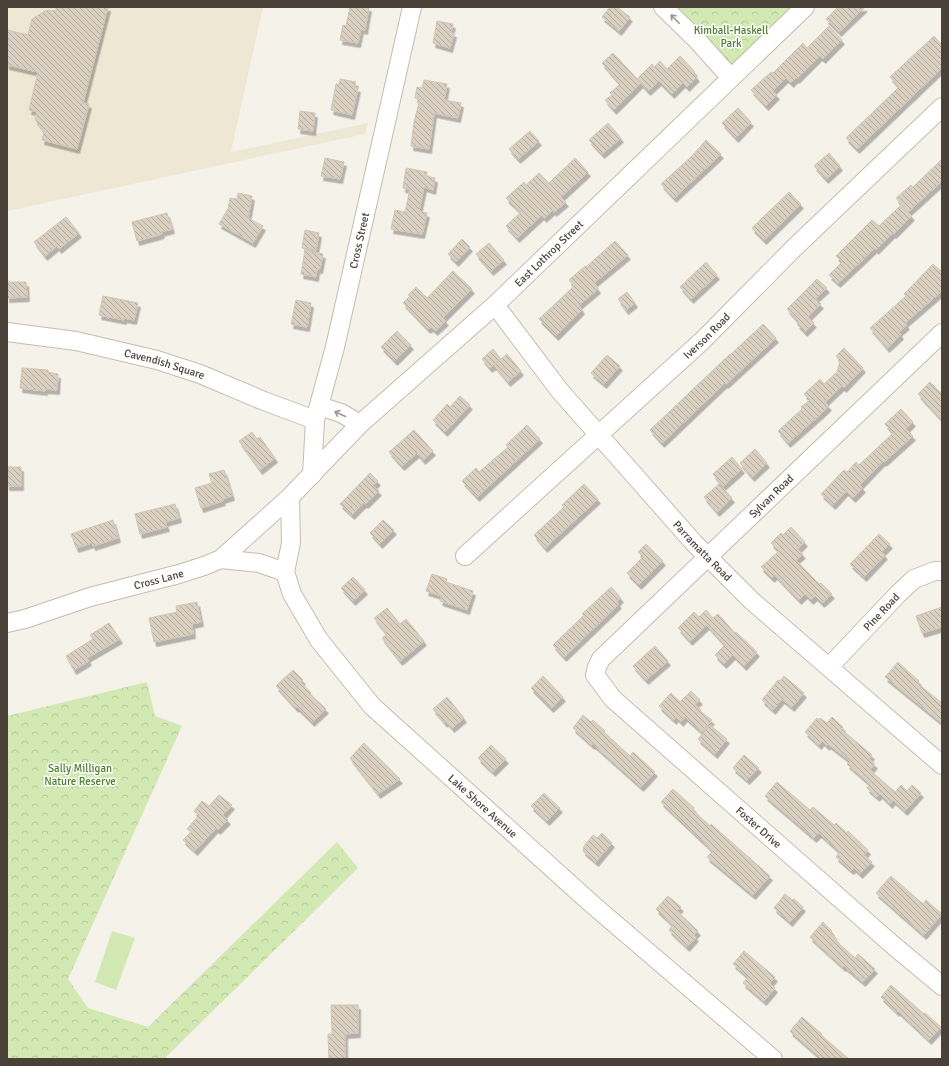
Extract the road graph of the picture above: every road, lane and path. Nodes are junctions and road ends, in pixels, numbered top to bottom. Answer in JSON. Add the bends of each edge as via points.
{"nodes":[{"id":1,"x":412,"y":7,"type":"edge"},
{"id":2,"x":663,"y":7,"type":"edge"},
{"id":3,"x":805,"y":7,"type":"edge"},
{"id":4,"x":731,"y":78,"type":"junction"},
{"id":5,"x":942,"y":107,"type":"edge"},
{"id":6,"x":495,"y":305,"type":"junction"},
{"id":7,"x":7,"y":332,"type":"edge"},
{"id":8,"x":942,"y":334,"type":"edge"},
{"id":9,"x":317,"y":413,"type":"junction"},
{"id":10,"x":360,"y":424,"type":"junction"},
{"id":11,"x":598,"y":434,"type":"junction"},
{"id":12,"x":312,"y":475,"type":"junction"},
{"id":13,"x":290,"y":497,"type":"junction"},
{"id":14,"x":465,"y":556,"type":"dead end"},
{"id":15,"x":708,"y":557,"type":"junction"},
{"id":16,"x":221,"y":559,"type":"junction"},
{"id":17,"x":942,"y":571,"type":"edge"},
{"id":18,"x":286,"y":572,"type":"junction"},
{"id":19,"x":7,"y":623,"type":"edge"},
{"id":20,"x":601,"y":659,"type":"joint"},
{"id":21,"x":829,"y":667,"type":"junction"},
{"id":22,"x":942,"y":765,"type":"edge"},
{"id":23,"x":942,"y":986,"type":"edge"},
{"id":24,"x":773,"y":1059,"type":"edge"}],
"edges":[{"from":1,"to":9,"type":"street","name":"Cross Street","via":[[335,347]]},
{"from":4,"to":2,"type":"street","one_way":true},
{"from":3,"to":4,"type":"street","name":"East Lothrop Street"},
{"from":4,"to":6,"type":"street","name":"East Lothrop Street"},
{"from":5,"to":11,"type":"street","name":"Iverson Road","via":[[794,248],[702,341]]},
{"from":6,"to":10,"type":"street","name":"East Lothrop Street"},
{"from":6,"to":11,"type":"street","name":"Parramatta Road","via":[[560,391]]},
{"from":7,"to":9,"type":"street","name":"Cavendish Square","via":[[76,341],[157,360],[200,374],[264,401]]},
{"from":8,"to":15,"type":"street","name":"Sylvan Road"},
{"from":10,"to":9,"type":"street","name":"Cavendish Square","one_way":true,"via":[[341,413]]},
{"from":9,"to":12,"type":"street","name":"Cross Street"},
{"from":10,"to":12,"type":"street","name":"East Lothrop Street"},
{"from":11,"to":14,"type":"street","name":"Iverson Road"},
{"from":11,"to":15,"type":"street","name":"Parramatta Road"},
{"from":12,"to":13,"type":"street","name":"East Lothrop Street"},
{"from":13,"to":16,"type":"street","name":"Cross Lane"},
{"from":13,"to":18,"type":"street","name":"Lake Shore Avenue","via":[[291,543]]},
{"from":15,"to":20,"type":"street","name":"Sylvan Road"},
{"from":15,"to":21,"type":"street","name":"Parramatta Road","via":[[752,601]]},
{"from":16,"to":18,"type":"street","via":[[259,563]]},
{"from":16,"to":19,"type":"street","name":"Cross Lane","via":[[178,574],[90,597]]},
{"from":17,"to":21,"type":"street","name":"Pine Road","via":[[914,579]]},
{"from":18,"to":24,"type":"street","name":"Lake Shore Avenue","via":[[292,594],[318,640],[372,706],[593,905]]},
{"from":20,"to":23,"type":"street","name":"Foster Drive","via":[[595,675],[613,700]]},
{"from":21,"to":22,"type":"street","name":"Parramatta Road"}]}
